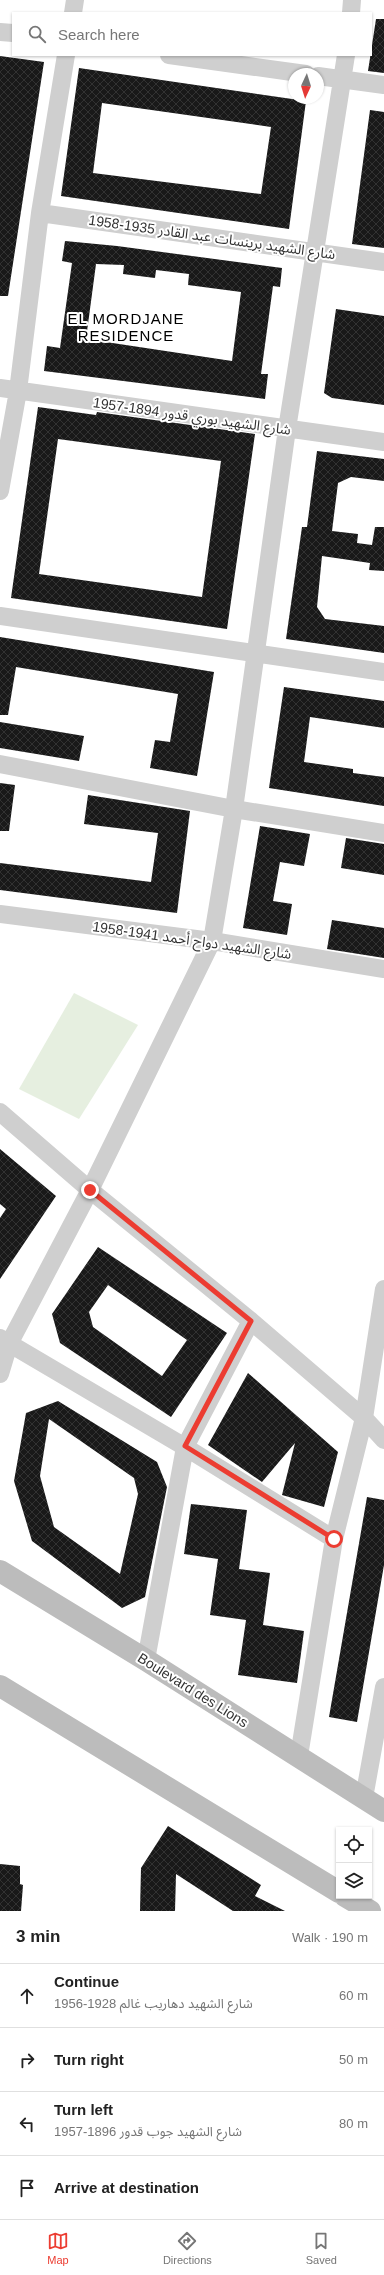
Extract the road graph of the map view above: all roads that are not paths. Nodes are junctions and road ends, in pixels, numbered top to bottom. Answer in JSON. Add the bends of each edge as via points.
{"nodes":[{"id":1,"x":75,"y":0,"type":"edge"},
{"id":2,"x":352,"y":0,"type":"edge"},
{"id":3,"x":73,"y":12,"type":"edge"},
{"id":4,"x":351,"y":12,"type":"edge"},
{"id":5,"x":0,"y":32,"type":"edge"},
{"id":6,"x":12,"y":33,"type":"edge"},
{"id":7,"x":66,"y":56,"type":"edge"},
{"id":8,"x":176,"y":56,"type":"edge"},
{"id":9,"x":346,"y":56,"type":"edge"},
{"id":10,"x":288,"y":72,"type":"edge"},
{"id":11,"x":324,"y":77,"type":"edge"},
{"id":12,"x":344,"y":79,"type":"junction"},
{"id":13,"x":384,"y":85,"type":"edge"},
{"id":14,"x":40,"y":213,"type":"junction"},
{"id":15,"x":316,"y":252,"type":"junction"},
{"id":16,"x":384,"y":262,"type":"edge"},
{"id":17,"x":0,"y":388,"type":"edge"},
{"id":18,"x":18,"y":391,"type":"junction"},
{"id":19,"x":287,"y":429,"type":"junction"},
{"id":20,"x":384,"y":442,"type":"edge"},
{"id":21,"x":0,"y":491,"type":"edge"},
{"id":22,"x":0,"y":616,"type":"edge"},
{"id":23,"x":256,"y":652,"type":"junction"},
{"id":24,"x":384,"y":672,"type":"edge"},
{"id":25,"x":0,"y":764,"type":"edge"},
{"id":26,"x":234,"y":809,"type":"junction"},
{"id":27,"x":384,"y":833,"type":"edge"},
{"id":28,"x":0,"y":914,"type":"edge"},
{"id":29,"x":212,"y":941,"type":"junction"},
{"id":30,"x":384,"y":968,"type":"edge"},
{"id":31,"x":0,"y":1112,"type":"edge"},
{"id":32,"x":90,"y":1190,"type":"junction"},
{"id":33,"x":384,"y":1290,"type":"edge"},
{"id":34,"x":251,"y":1321,"type":"junction"},
{"id":35,"x":5,"y":1341,"type":"edge"},
{"id":36,"x":0,"y":1374,"type":"edge"},
{"id":37,"x":364,"y":1418,"type":"junction"},
{"id":38,"x":384,"y":1440,"type":"edge"},
{"id":39,"x":185,"y":1446,"type":"junction"},
{"id":40,"x":334,"y":1539,"type":"junction"},
{"id":41,"x":0,"y":1571,"type":"edge"},
{"id":42,"x":146,"y":1660,"type":"junction"},
{"id":43,"x":0,"y":1686,"type":"edge"},
{"id":44,"x":384,"y":1687,"type":"edge"},
{"id":45,"x":299,"y":1756,"type":"junction"},
{"id":46,"x":364,"y":1798,"type":"junction"},
{"id":47,"x":384,"y":1811,"type":"edge"},
{"id":48,"x":336,"y":1890,"type":"edge"},
{"id":49,"x":350,"y":1899,"type":"edge"},
{"id":50,"x":370,"y":1911,"type":"edge"}],
"edges":[{"from":1,"to":3,"type":"street"},
{"from":2,"to":4,"type":"street"},
{"from":5,"to":6,"type":"street"},
{"from":7,"to":14,"type":"street"},
{"from":8,"to":10,"type":"street"},
{"from":9,"to":12,"type":"street"},
{"from":11,"to":12,"type":"street"},
{"from":12,"to":13,"type":"street"},
{"from":12,"to":15,"type":"street"},
{"from":14,"to":15,"type":"street","name":"شارع الشهيد برينسات عبد القادر 1935-1958"},
{"from":14,"to":18,"type":"street"},
{"from":15,"to":16,"type":"street","name":"شارع الشهيد برينسات عبد القادر 1935-1958"},
{"from":15,"to":19,"type":"street"},
{"from":17,"to":18,"type":"street","name":"شارع الشهيد بوري قدور 1894-1957"},
{"from":18,"to":19,"type":"street","name":"شارع الشهيد بوري قدور 1894-1957"},
{"from":18,"to":21,"type":"street"},
{"from":19,"to":20,"type":"street","name":"شارع الشهيد بوري قدور 1894-1957"},
{"from":19,"to":23,"type":"street"},
{"from":22,"to":23,"type":"street"},
{"from":23,"to":24,"type":"street"},
{"from":23,"to":26,"type":"street"},
{"from":25,"to":26,"type":"street"},
{"from":26,"to":27,"type":"street"},
{"from":26,"to":29,"type":"street"},
{"from":28,"to":29,"type":"street","name":"شارع الشهيد دواح أحمد 1941-1958"},
{"from":29,"to":30,"type":"street","name":"شارع الشهيد دواح أحمد 1941-1958"},
{"from":29,"to":32,"type":"street"},
{"from":31,"to":32,"type":"street"},
{"from":32,"to":34,"type":"street"},
{"from":32,"to":35,"type":"street"},
{"from":33,"to":37,"type":"street"},
{"from":34,"to":37,"type":"street"},
{"from":34,"to":39,"type":"street"},
{"from":35,"to":36,"type":"street"},
{"from":35,"to":39,"type":"street"},
{"from":37,"to":38,"type":"street"},
{"from":37,"to":40,"type":"street"},
{"from":39,"to":40,"type":"street"},
{"from":39,"to":42,"type":"street"},
{"from":40,"to":45,"type":"street"},
{"from":41,"to":42,"type":"main road","name":"Boulevard des Lions"},
{"from":42,"to":45,"type":"main road","name":"Boulevard des Lions"},
{"from":43,"to":48,"type":"main road"},
{"from":44,"to":46,"type":"street"},
{"from":45,"to":46,"type":"main road","name":"Boulevard des Lions"},
{"from":46,"to":47,"type":"main road","name":"Boulevard des Lions"},
{"from":49,"to":50,"type":"main road"}]}
